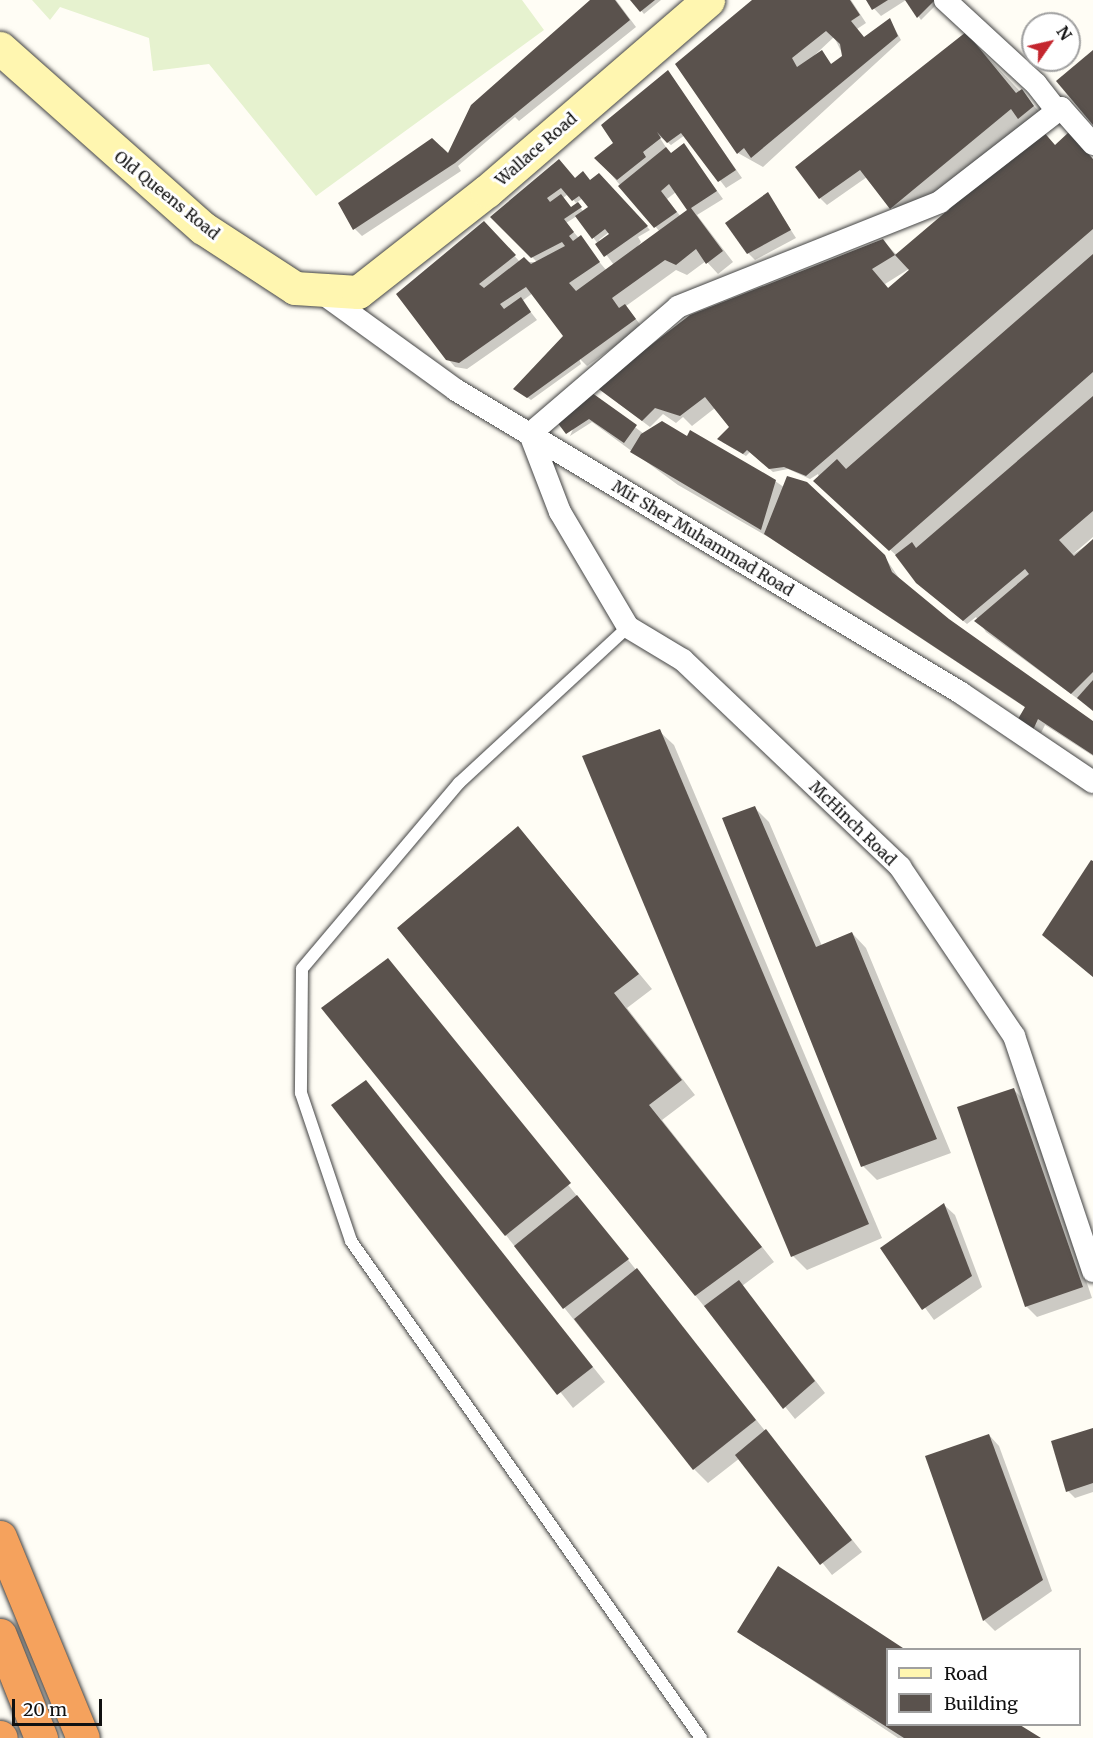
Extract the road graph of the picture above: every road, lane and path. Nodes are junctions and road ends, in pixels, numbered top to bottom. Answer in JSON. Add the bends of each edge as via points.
{"nodes":[{"id":1,"x":708,"y":0,"type":"edge"},
{"id":2,"x":945,"y":0,"type":"edge"},
{"id":3,"x":0,"y":48,"type":"edge"},
{"id":4,"x":1057,"y":111,"type":"junction"},
{"id":5,"x":1093,"y":144,"type":"edge"},
{"id":6,"x":317,"y":289,"type":"junction"},
{"id":7,"x":358,"y":292,"type":"joint"},
{"id":8,"x":530,"y":434,"type":"junction"},
{"id":9,"x":628,"y":627,"type":"junction"},
{"id":10,"x":1093,"y":782,"type":"edge"},
{"id":11,"x":1093,"y":1271,"type":"edge"},
{"id":12,"x":3,"y":1544,"type":"edge"},
{"id":13,"x":0,"y":1635,"type":"edge"},
{"id":14,"x":41,"y":1738,"type":"edge"},
{"id":15,"x":83,"y":1738,"type":"edge"},
{"id":16,"x":701,"y":1738,"type":"edge"}],
"edges":[{"from":1,"to":7,"type":"street","name":"Wallace Road","via":[[487,192]]},
{"from":2,"to":4,"type":"street","via":[[1036,84]]},
{"from":3,"to":6,"type":"street","name":"Old Queens Road","via":[[203,228],[295,288]]},
{"from":4,"to":5,"type":"street","via":[[1061,108]]},
{"from":4,"to":8,"type":"street","via":[[940,202],[678,307]]},
{"from":6,"to":7,"type":"street","name":"Old Queens Road"},
{"from":6,"to":8,"type":"street","name":"Mir Sher Muhammad Road","via":[[456,390]]},
{"from":8,"to":9,"type":"street","name":"McHinch Road","via":[[560,512]]},
{"from":8,"to":10,"type":"street","name":"Mir Sher Muhammad Road","via":[[962,693]]},
{"from":9,"to":11,"type":"street","name":"McHinch Road","via":[[683,660],[900,867],[1014,1036]]},
{"from":9,"to":16,"type":"lane","via":[[459,783],[302,969],[301,1093],[351,1241]]},
{"from":12,"to":15,"type":"highway"},
{"from":13,"to":14,"type":"highway"}]}
